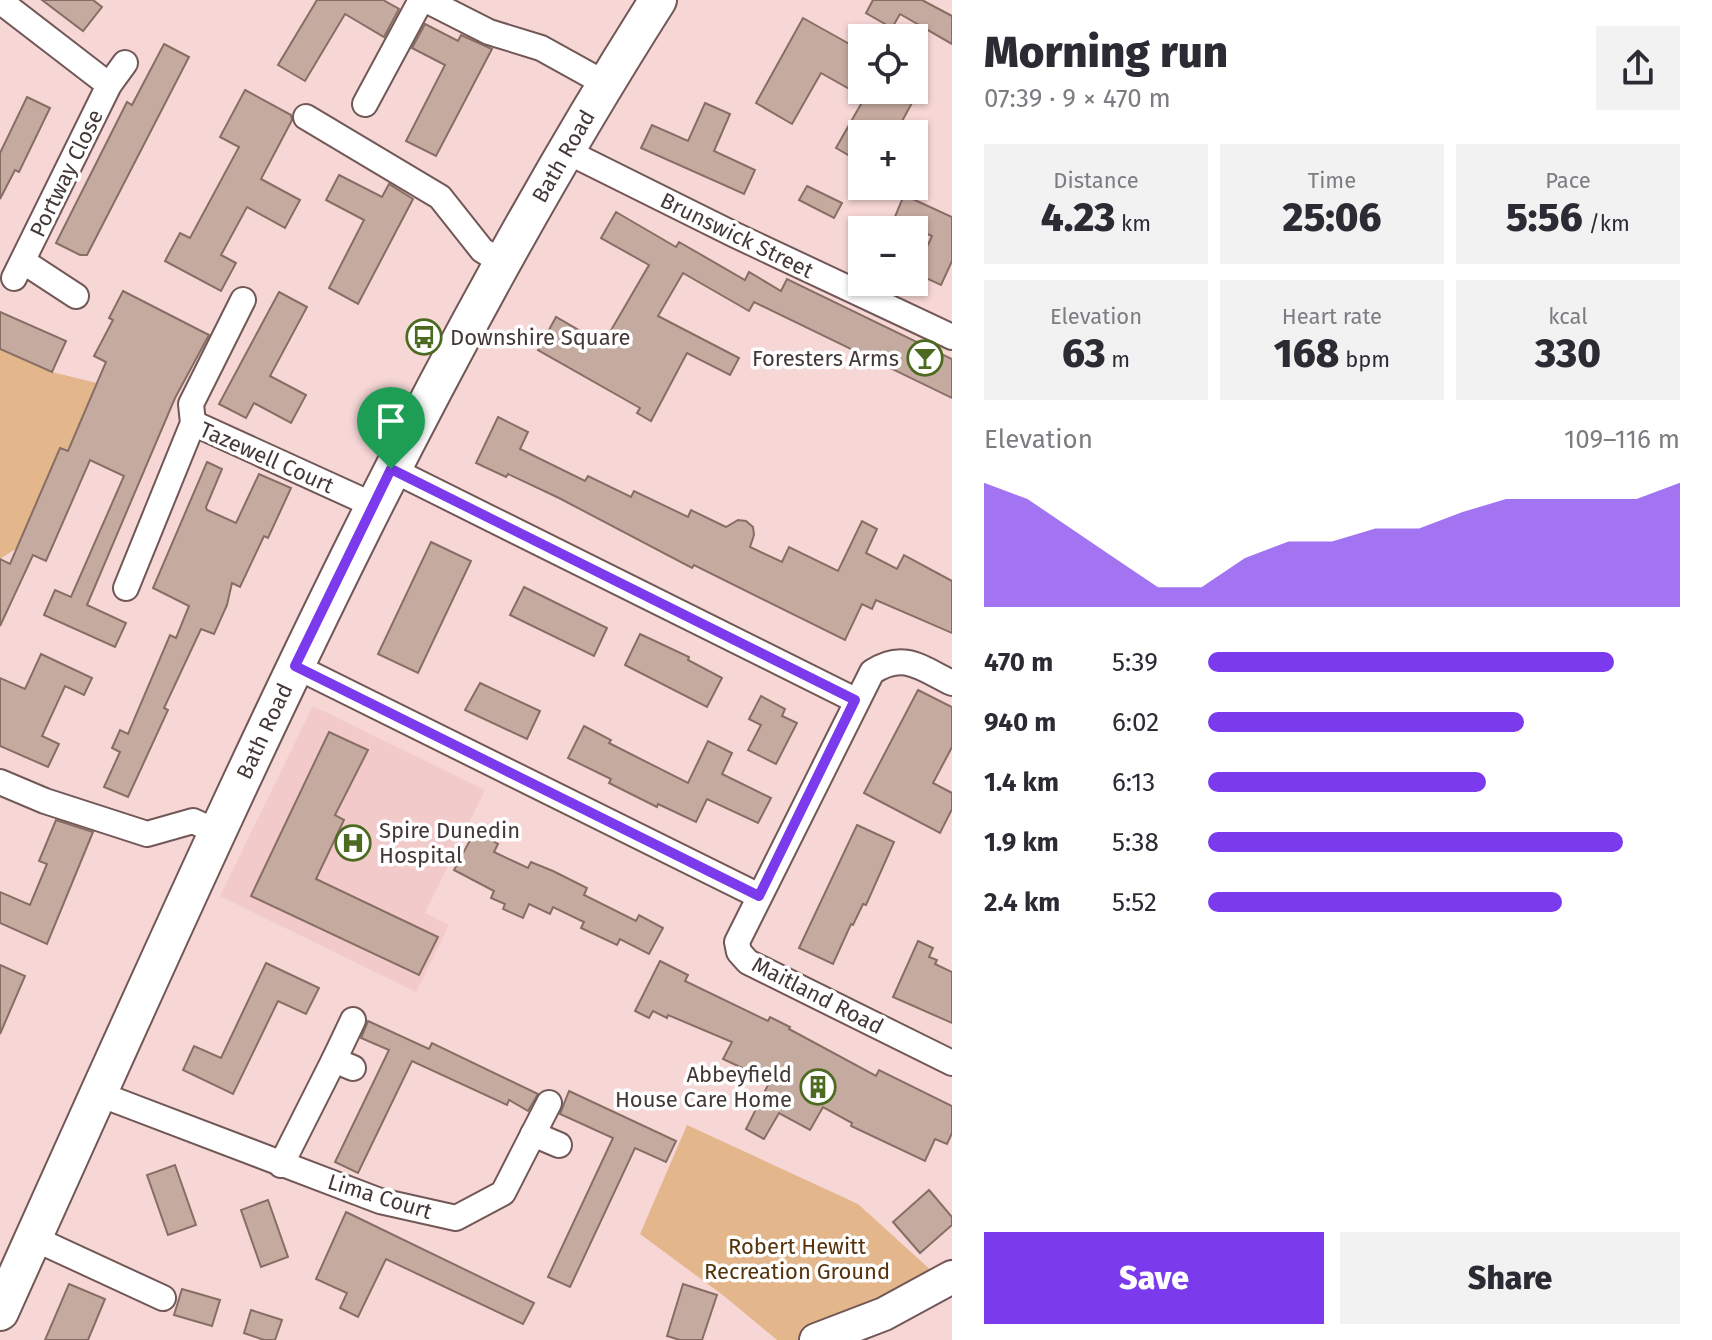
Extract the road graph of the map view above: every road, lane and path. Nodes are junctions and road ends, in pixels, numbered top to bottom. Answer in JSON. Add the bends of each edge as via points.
{"nodes":[{"id":1,"x":423,"y":0,"type":"edge"},
{"id":2,"x":658,"y":0,"type":"edge"},
{"id":3,"x":0,"y":1,"type":"edge"},
{"id":4,"x":125,"y":63,"type":"dead end"},
{"id":5,"x":606,"y":84,"type":"junction"},
{"id":6,"x":109,"y":85,"type":"junction"},
{"id":7,"x":365,"y":104,"type":"dead end"},
{"id":8,"x":306,"y":117,"type":"dead end"},
{"id":9,"x":566,"y":151,"type":"junction"},
{"id":10,"x":503,"y":263,"type":"junction"},
{"id":11,"x":76,"y":296,"type":"dead end"},
{"id":12,"x":243,"y":300,"type":"dead end"},
{"id":13,"x":952,"y":337,"type":"edge"},
{"id":14,"x":193,"y":423,"type":"junction"},
{"id":15,"x":391,"y":469,"type":"junction"},
{"id":16,"x":373,"y":505,"type":"junction"},
{"id":17,"x":126,"y":588,"type":"dead end"},
{"id":18,"x":295,"y":666,"type":"junction"},
{"id":19,"x":952,"y":683,"type":"edge"},
{"id":20,"x":855,"y":700,"type":"junction"},
{"id":21,"x":0,"y":782,"type":"edge"},
{"id":22,"x":217,"y":832,"type":"junction"},
{"id":23,"x":759,"y":896,"type":"junction"},
{"id":24,"x":353,"y":1020,"type":"dead end"},
{"id":25,"x":952,"y":1063,"type":"edge"},
{"id":26,"x":99,"y":1094,"type":"junction"},
{"id":27,"x":549,"y":1103,"type":"dead end"},
{"id":28,"x":533,"y":1134,"type":"junction"},
{"id":29,"x":559,"y":1145,"type":"dead end"},
{"id":30,"x":281,"y":1165,"type":"junction"},
{"id":31,"x":33,"y":1238,"type":"junction"},
{"id":32,"x":952,"y":1277,"type":"edge"},
{"id":33,"x":163,"y":1298,"type":"dead end"},
{"id":34,"x":0,"y":1312,"type":"edge"},
{"id":35,"x":816,"y":1340,"type":"edge"}],
"edges":[{"from":1,"to":5,"type":"street","via":[[489,32],[541,48]]},
{"from":1,"to":7,"type":"street"},
{"from":2,"to":5,"type":"main road","name":"Bath Road"},
{"from":3,"to":6,"type":"street","name":"Portway Close"},
{"from":4,"to":6,"type":"street","name":"Portway Close"},
{"from":5,"to":9,"type":"main road","name":"Bath Road"},
{"from":6,"to":11,"type":"street","name":"Portway Close","via":[[19,270]]},
{"from":8,"to":10,"type":"street","via":[[440,197],[482,250]]},
{"from":9,"to":10,"type":"main road","name":"Bath Road"},
{"from":9,"to":13,"type":"street","name":"Brunswick Street"},
{"from":10,"to":15,"type":"main road","name":"Bath Road"},
{"from":12,"to":14,"type":"street","via":[[191,404]]},
{"from":14,"to":16,"type":"street","name":"Tazewell Court"},
{"from":14,"to":17,"type":"street","name":"Tazewell Court"},
{"from":15,"to":16,"type":"main road","name":"Bath Road"},
{"from":15,"to":20,"type":"street"},
{"from":16,"to":18,"type":"main road","name":"Bath Road"},
{"from":18,"to":22,"type":"main road","name":"Bath Road"},
{"from":18,"to":23,"type":"street"},
{"from":19,"to":20,"type":"street","via":[[900,659],[872,672]]},
{"from":20,"to":23,"type":"street"},
{"from":21,"to":22,"type":"street","via":[[147,834],[193,821]]},
{"from":22,"to":26,"type":"main road","name":"Bath Road"},
{"from":23,"to":25,"type":"street","name":"Maitland Road","via":[[737,942],[748,962]]},
{"from":24,"to":30,"type":"street","via":[[343,1064]]},
{"from":26,"to":30,"type":"street","name":"Lima Court"},
{"from":26,"to":31,"type":"main road","name":"Bath Road"},
{"from":27,"to":28,"type":"street","name":"Lima Court"},
{"from":28,"to":29,"type":"street"},
{"from":28,"to":30,"type":"street","name":"Lima Court","via":[[503,1193],[456,1218],[380,1201]]},
{"from":31,"to":33,"type":"street"},
{"from":31,"to":34,"type":"main road","name":"Bath Road"},
{"from":32,"to":35,"type":"street","via":[[884,1314]]}]}
